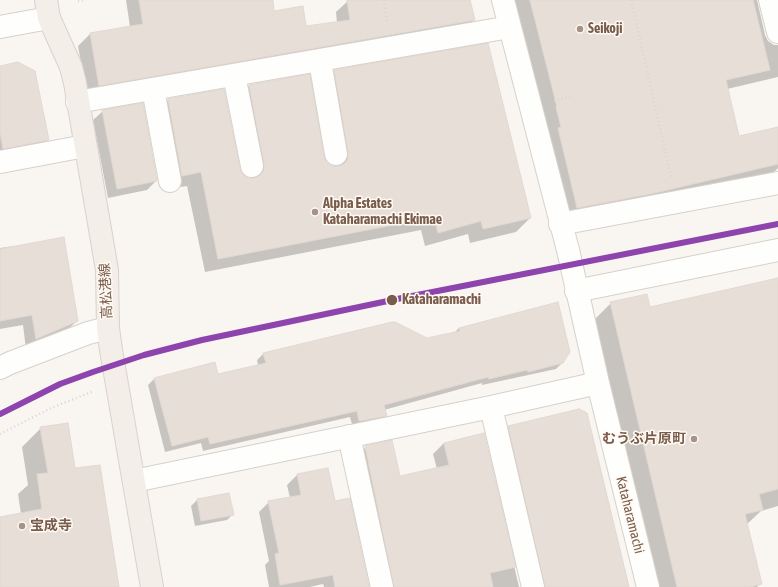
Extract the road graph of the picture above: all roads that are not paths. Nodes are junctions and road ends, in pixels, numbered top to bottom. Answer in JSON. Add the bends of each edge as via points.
{"nodes":[{"id":1,"x":503,"y":0,"type":"edge"},
{"id":2,"x":770,"y":0,"type":"edge"},
{"id":3,"x":48,"y":9,"type":"edge"},
{"id":4,"x":0,"y":27,"type":"edge"},
{"id":5,"x":510,"y":28,"type":"junction"},
{"id":6,"x":778,"y":32,"type":"edge"},
{"id":7,"x":320,"y":61,"type":"junction"},
{"id":8,"x":234,"y":75,"type":"junction"},
{"id":9,"x":153,"y":89,"type":"junction"},
{"id":10,"x":77,"y":102,"type":"junction"},
{"id":11,"x":85,"y":146,"type":"junction"},
{"id":12,"x":336,"y":154,"type":"dead end"},
{"id":13,"x":0,"y":162,"type":"edge"},
{"id":14,"x":252,"y":166,"type":"dead end"},
{"id":15,"x":170,"y":181,"type":"dead end"},
{"id":16,"x":778,"y":183,"type":"edge"},
{"id":17,"x":560,"y":224,"type":"junction"},
{"id":18,"x":778,"y":250,"type":"edge"},
{"id":19,"x":576,"y":291,"type":"junction"},
{"id":20,"x":108,"y":328,"type":"junction"},
{"id":21,"x":0,"y":368,"type":"edge"},
{"id":22,"x":598,"y":383,"type":"junction"},
{"id":23,"x":491,"y":407,"type":"junction"},
{"id":24,"x":349,"y":436,"type":"junction"},
{"id":25,"x":134,"y":481,"type":"junction"},
{"id":26,"x":152,"y":587,"type":"edge"},
{"id":27,"x":382,"y":587,"type":"edge"},
{"id":28,"x":533,"y":587,"type":"edge"},
{"id":29,"x":648,"y":587,"type":"edge"}],
"edges":[{"from":1,"to":5,"type":"street","name":"Kataharamachi"},
{"from":2,"to":6,"type":"street"},
{"from":3,"to":4,"type":"street"},
{"from":3,"to":10,"type":"main road","name":"高松港線","via":[[71,67]]},
{"from":5,"to":7,"type":"street"},
{"from":5,"to":17,"type":"street","name":"Kataharamachi"},
{"from":7,"to":8,"type":"street"},
{"from":7,"to":12,"type":"street"},
{"from":8,"to":9,"type":"street"},
{"from":8,"to":14,"type":"street"},
{"from":9,"to":10,"type":"street"},
{"from":9,"to":15,"type":"street"},
{"from":10,"to":11,"type":"main road","name":"高松港線"},
{"from":11,"to":13,"type":"street"},
{"from":11,"to":20,"type":"main road","name":"高松港線","via":[[106,270]]},
{"from":16,"to":17,"type":"street"},
{"from":17,"to":19,"type":"street","name":"Kataharamachi"},
{"from":18,"to":19,"type":"street"},
{"from":19,"to":22,"type":"street","name":"Kataharamachi"},
{"from":20,"to":21,"type":"street","via":[[88,333]]},
{"from":20,"to":25,"type":"main road","name":"高松港線"},
{"from":22,"to":23,"type":"street"},
{"from":22,"to":29,"type":"street","name":"Kataharamachi"},
{"from":23,"to":24,"type":"street"},
{"from":23,"to":28,"type":"street"},
{"from":24,"to":25,"type":"street"},
{"from":24,"to":27,"type":"street"},
{"from":25,"to":26,"type":"main road","name":"高松港線"}]}
